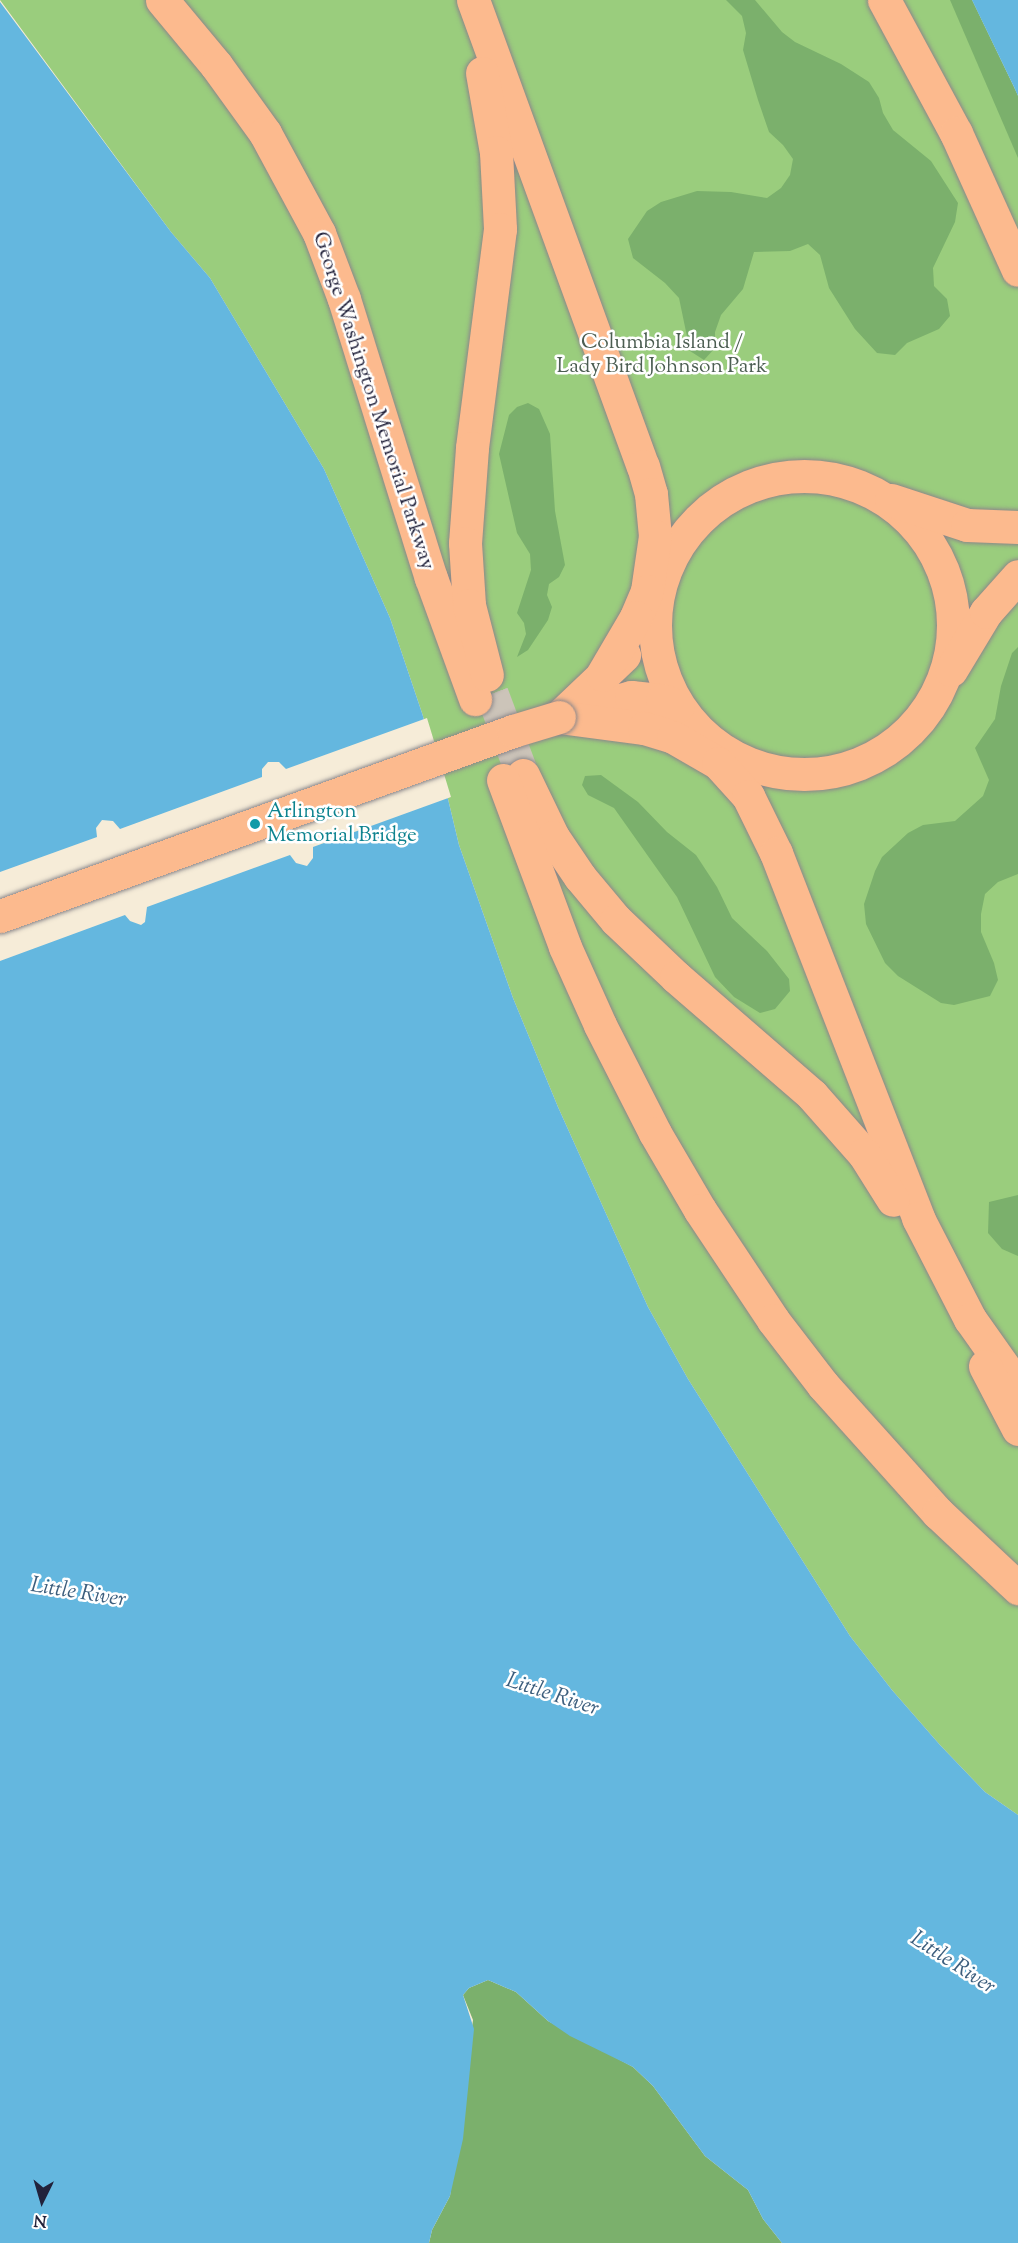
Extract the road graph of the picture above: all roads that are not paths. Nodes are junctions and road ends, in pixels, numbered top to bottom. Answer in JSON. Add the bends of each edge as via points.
{"nodes":[{"id":1,"x":162,"y":0,"type":"edge"},
{"id":2,"x":473,"y":0,"type":"edge"},
{"id":3,"x":884,"y":0,"type":"edge"},
{"id":4,"x":1018,"y":270,"type":"edge"},
{"id":5,"x":633,"y":440,"type":"junction"},
{"id":6,"x":886,"y":498,"type":"junction"},
{"id":7,"x":1018,"y":527,"type":"edge"},
{"id":8,"x":678,"y":541,"type":"junction"},
{"id":9,"x":1018,"y":576,"type":"edge"},
{"id":10,"x":661,"y":592,"type":"junction"},
{"id":11,"x":602,"y":675,"type":"junction"},
{"id":12,"x":942,"y":685,"type":"junction"},
{"id":13,"x":678,"y":706,"type":"junction"},
{"id":14,"x":559,"y":717,"type":"junction"},
{"id":15,"x":727,"y":752,"type":"junction"},
{"id":16,"x":776,"y":853,"type":"junction"},
{"id":17,"x":0,"y":916,"type":"edge"},
{"id":18,"x":945,"y":1272,"type":"junction"},
{"id":19,"x":970,"y":1319,"type":"junction"},
{"id":20,"x":1018,"y":1387,"type":"edge"},
{"id":21,"x":1018,"y":1429,"type":"edge"},
{"id":22,"x":1018,"y":1588,"type":"edge"}],
"edges":[{"from":1,"to":2,"type":"main road","name":"George Washington Memorial Parkway","via":[[265,133],[319,233],[344,299],[431,578],[483,696],[465,563],[469,474],[500,213],[496,152]]},
{"from":2,"to":5,"type":"main road"},
{"from":3,"to":4,"type":"main road","via":[[956,133]]},
{"from":5,"to":8,"type":"main road","via":[[659,479]]},
{"from":5,"to":11,"type":"main road","via":[[653,508],[652,566],[636,617]]},
{"from":6,"to":7,"type":"main road","via":[[967,525]]},
{"from":6,"to":8,"type":"main road","via":[[842,479],[812,474],[782,476],[724,496],[700,515]]},
{"from":6,"to":12,"type":"main road","via":[[918,533],[942,583],[950,633]]},
{"from":8,"to":10,"type":"main road"},
{"from":9,"to":12,"type":"main road","via":[[986,612]]},
{"from":10,"to":11,"type":"main road","via":[[641,637]]},
{"from":10,"to":13,"type":"main road","via":[[659,650]]},
{"from":11,"to":14,"type":"main road"},
{"from":12,"to":15,"type":"main road","via":[[925,717],[908,737],[878,759],[857,768],[791,771]]},
{"from":13,"to":14,"type":"main road","via":[[656,699],[631,698]]},
{"from":13,"to":15,"type":"main road","via":[[704,735]]},
{"from":14,"to":16,"type":"main road","via":[[657,731],[705,754],[743,790]]},
{"from":14,"to":17,"type":"main road","bridge":true},
{"from":15,"to":16,"type":"main road","via":[[757,786],[769,807]]},
{"from":16,"to":18,"type":"main road","via":[[891,1153]]},
{"from":18,"to":19,"type":"main road"},
{"from":18,"to":22,"type":"main road","via":[[906,1224],[876,1172],[823,1107],[616,920],[580,877],[513,776],[561,937],[600,1025],[655,1133],[717,1236],[773,1320],[830,1393],[938,1513]]},
{"from":19,"to":20,"type":"main road"},
{"from":19,"to":21,"type":"main road","via":[[989,1377]]}]}
